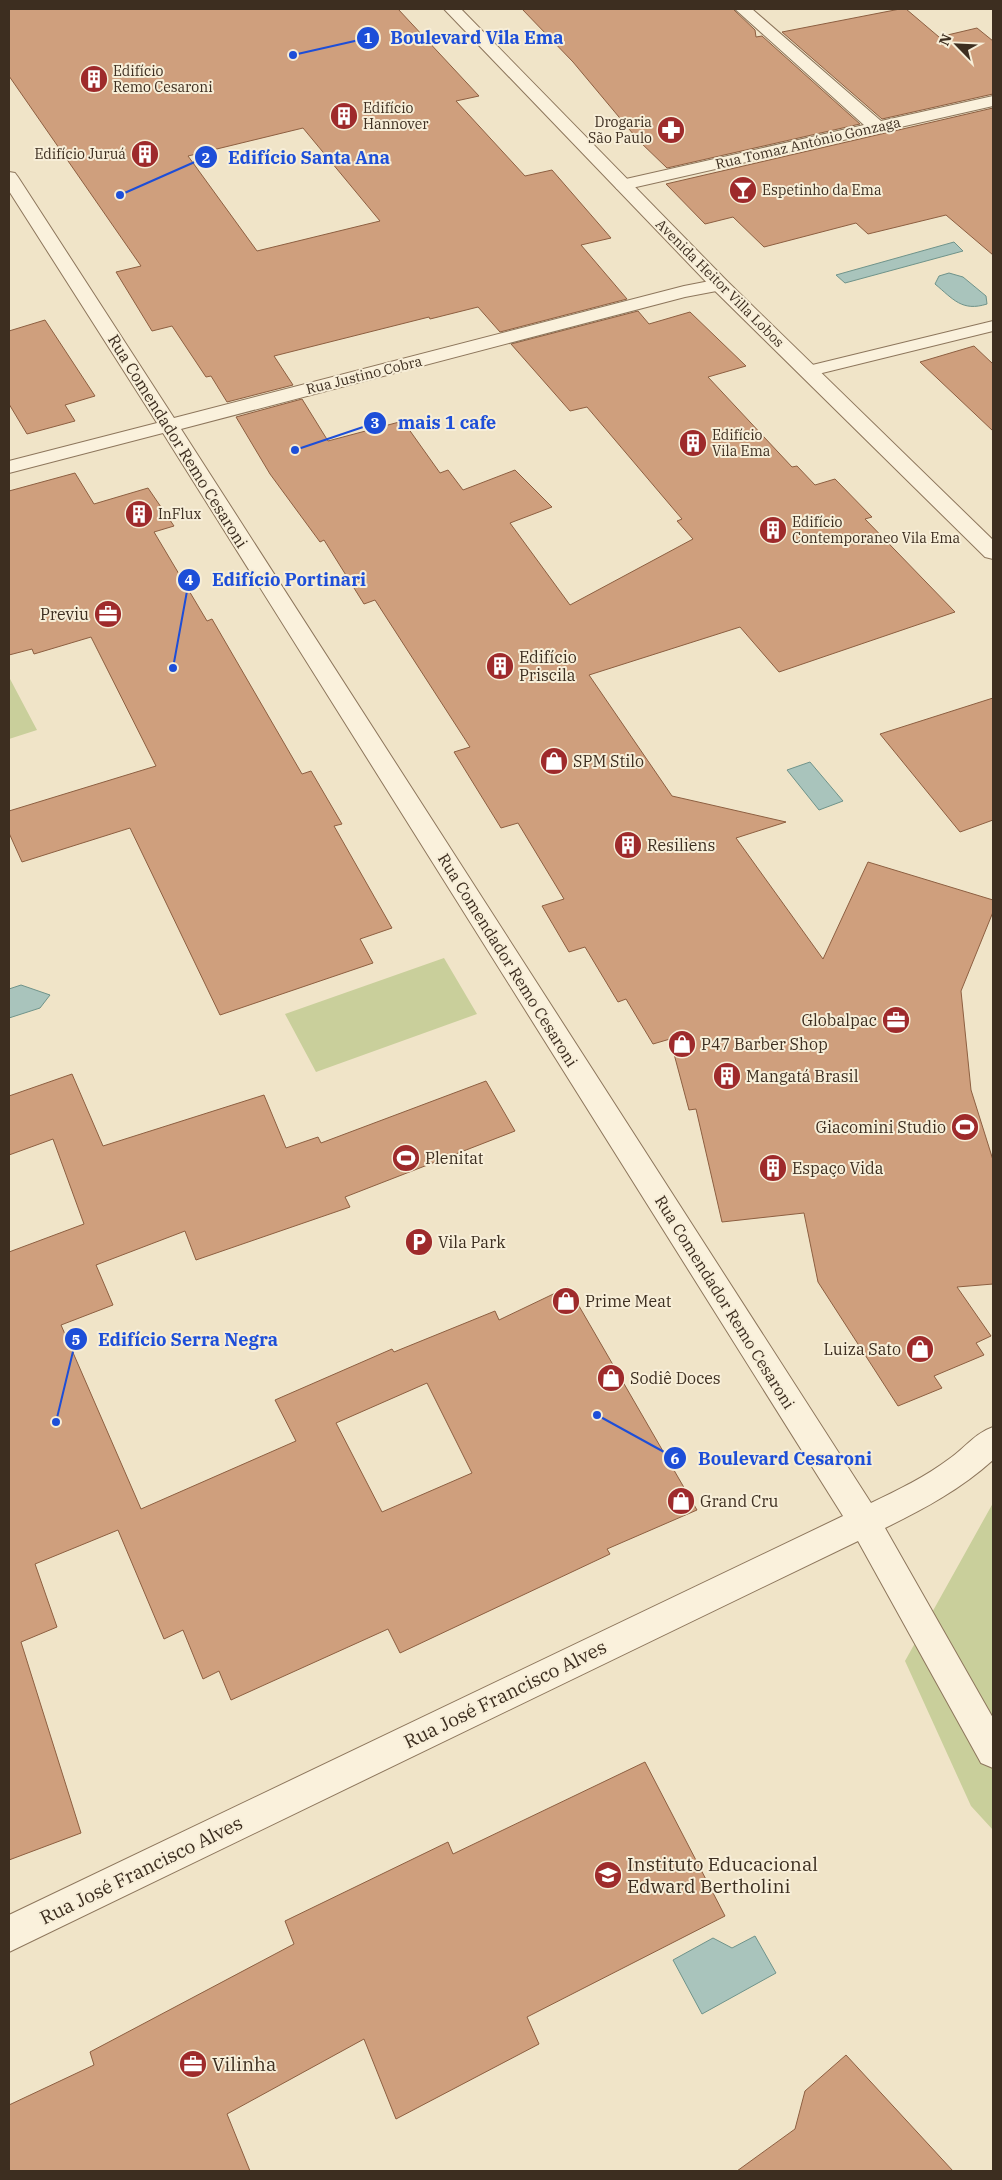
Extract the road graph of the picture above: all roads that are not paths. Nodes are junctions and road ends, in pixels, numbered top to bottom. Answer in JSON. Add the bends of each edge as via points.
{"nodes":[{"id":1,"x":452,"y":9,"type":"edge"},
{"id":2,"x":743,"y":9,"type":"edge"},
{"id":3,"x":993,"y":100,"type":"edge"},
{"id":4,"x":878,"y":127,"type":"junction"},
{"id":5,"x":9,"y":177,"type":"edge"},
{"id":6,"x":623,"y":185,"type":"junction"},
{"id":7,"x":720,"y":285,"type":"junction"},
{"id":8,"x":993,"y":326,"type":"edge"},
{"id":9,"x":810,"y":371,"type":"junction"},
{"id":10,"x":169,"y":426,"type":"junction"},
{"id":11,"x":9,"y":467,"type":"edge"},
{"id":12,"x":993,"y":552,"type":"edge"},
{"id":13,"x":993,"y":1441,"type":"edge"},
{"id":14,"x":864,"y":1521,"type":"junction"},
{"id":15,"x":993,"y":1751,"type":"edge"},
{"id":16,"x":9,"y":1934,"type":"edge"}],
"edges":[{"from":1,"to":6,"type":"street","name":"Avenida Heitor Villa Lobos"},
{"from":2,"to":4,"type":"street"},
{"from":3,"to":4,"type":"street","name":"Rua Tomaz António Gonzaga"},
{"from":4,"to":6,"type":"street","name":"Rua Tomaz António Gonzaga"},
{"from":5,"to":10,"type":"street","name":"Rua Comendador Remo Cesaroni"},
{"from":6,"to":7,"type":"street","name":"Avenida Heitor Villa Lobos"},
{"from":7,"to":9,"type":"street","name":"Avenida Heitor Villa Lobos"},
{"from":7,"to":10,"type":"street","name":"Rua Justino Cobra","via":[[674,294]]},
{"from":8,"to":9,"type":"lane"},
{"from":9,"to":12,"type":"street","name":"Avenida Heitor Villa Lobos"},
{"from":10,"to":11,"type":"street","name":"Rua Justino Cobra"},
{"from":10,"to":14,"type":"street","name":"Rua Comendador Remo Cesaroni"},
{"from":13,"to":14,"type":"street","name":"Rua José Francisco Alves","via":[[946,1479]]},
{"from":14,"to":15,"type":"street","name":"Rua Comendador Remo Cesaroni"},
{"from":14,"to":16,"type":"street","name":"Rua José Francisco Alves"}]}
